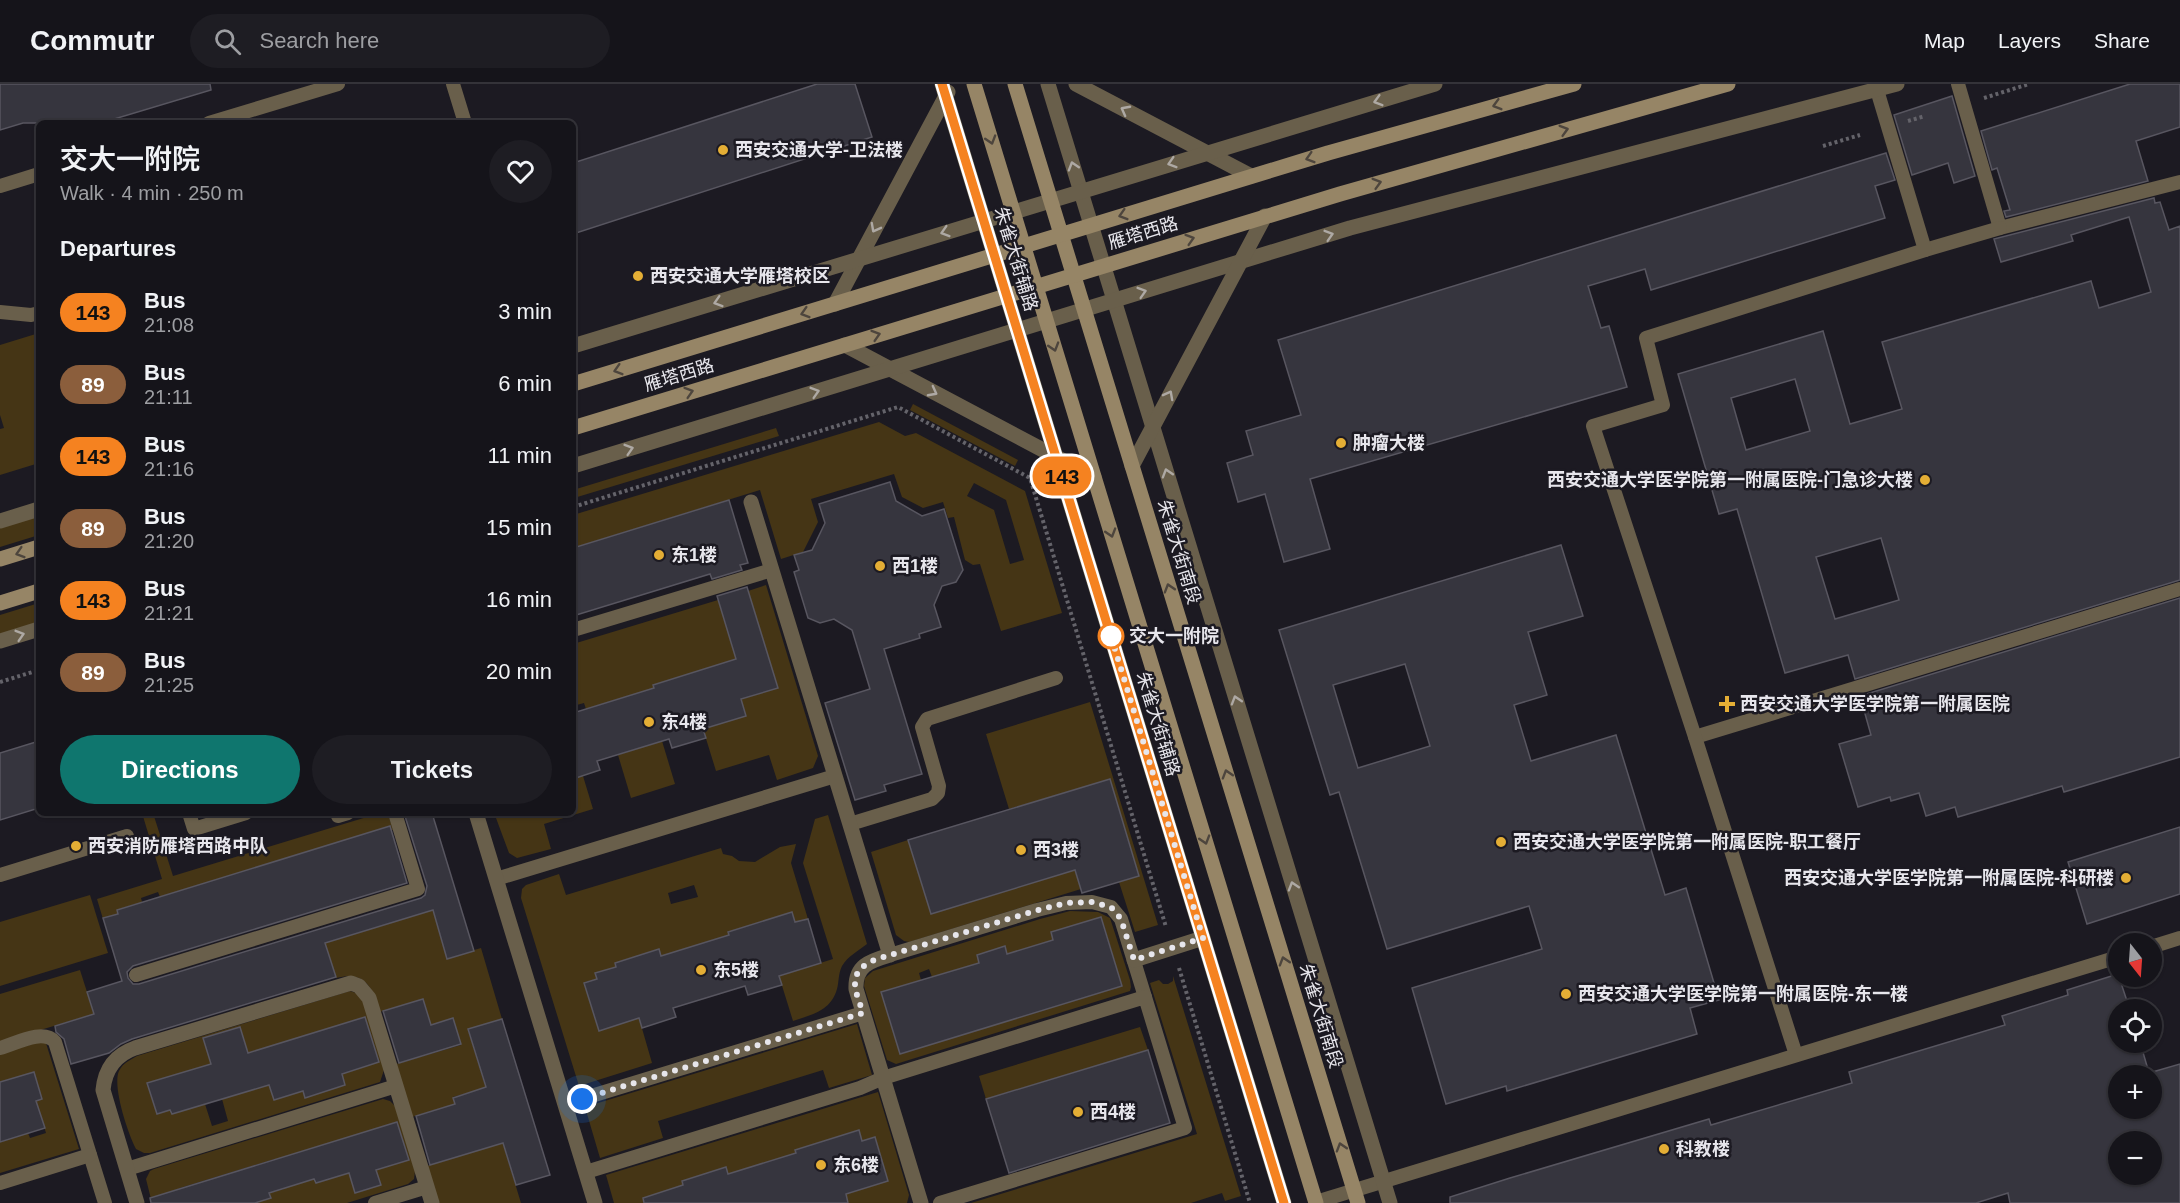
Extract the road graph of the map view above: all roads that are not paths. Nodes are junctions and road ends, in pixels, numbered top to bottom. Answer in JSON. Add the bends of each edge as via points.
{"nodes":[{"id":1,"x":338,"y":84,"type":"edge"},
{"id":2,"x":453,"y":84,"type":"edge"},
{"id":3,"x":974,"y":84,"type":"edge"},
{"id":4,"x":1016,"y":84,"type":"edge"},
{"id":5,"x":1048,"y":84,"type":"edge"},
{"id":6,"x":1076,"y":84,"type":"edge"},
{"id":7,"x":1435,"y":84,"type":"edge"},
{"id":8,"x":1574,"y":84,"type":"edge"},
{"id":9,"x":1728,"y":84,"type":"edge"},
{"id":10,"x":1897,"y":84,"type":"edge"},
{"id":11,"x":1958,"y":84,"type":"edge"},
{"id":12,"x":946,"y":88,"type":"edge"},
{"id":13,"x":1877,"y":90,"type":"junction"},
{"id":14,"x":219,"y":120,"type":"edge"},
{"id":15,"x":464,"y":120,"type":"edge"},
{"id":16,"x":1205,"y":153,"type":"junction"},
{"id":17,"x":36,"y":175,"type":"edge"},
{"id":18,"x":1251,"y":176,"type":"junction"},
{"id":19,"x":2180,"y":182,"type":"edge"},
{"id":20,"x":0,"y":186,"type":"edge"},
{"id":21,"x":1080,"y":191,"type":"junction"},
{"id":22,"x":1051,"y":200,"type":"junction"},
{"id":23,"x":1013,"y":212,"type":"junction"},
{"id":24,"x":1265,"y":216,"type":"junction"},
{"id":25,"x":984,"y":221,"type":"junction"},
{"id":26,"x":1091,"y":225,"type":"junction"},
{"id":27,"x":2000,"y":228,"type":"junction"},
{"id":28,"x":1061,"y":234,"type":"junction"},
{"id":29,"x":1024,"y":246,"type":"junction"},
{"id":30,"x":1925,"y":250,"type":"junction"},
{"id":31,"x":994,"y":255,"type":"junction"},
{"id":32,"x":859,"y":259,"type":"junction"},
{"id":33,"x":1241,"y":261,"type":"junction"},
{"id":34,"x":1103,"y":266,"type":"junction"},
{"id":35,"x":1074,"y":275,"type":"junction"},
{"id":36,"x":1036,"y":286,"type":"junction"},
{"id":37,"x":1006,"y":295,"type":"junction"},
{"id":38,"x":1114,"y":300,"type":"junction"},
{"id":39,"x":835,"y":304,"type":"junction"},
{"id":40,"x":1084,"y":309,"type":"junction"},
{"id":41,"x":0,"y":312,"type":"edge"},
{"id":42,"x":36,"y":314,"type":"edge"},
{"id":43,"x":1047,"y":321,"type":"junction"},
{"id":44,"x":1017,"y":330,"type":"junction"},
{"id":45,"x":576,"y":345,"type":"edge"},
{"id":46,"x":845,"y":345,"type":"junction"},
{"id":47,"x":890,"y":369,"type":"junction"},
{"id":48,"x":576,"y":383,"type":"edge"},
{"id":49,"x":576,"y":427,"type":"edge"},
{"id":50,"x":1153,"y":427,"type":"junction"},
{"id":51,"x":1056,"y":456,"type":"junction"},
{"id":52,"x":576,"y":465,"type":"edge"},
{"id":53,"x":1132,"y":466,"type":"junction"},
{"id":54,"x":1094,"y":477,"type":"junction"},
{"id":55,"x":751,"y":502,"type":"dead end"},
{"id":56,"x":36,"y":510,"type":"edge"},
{"id":57,"x":0,"y":521,"type":"edge"},
{"id":58,"x":36,"y":548,"type":"edge"},
{"id":59,"x":0,"y":559,"type":"edge"},
{"id":60,"x":772,"y":570,"type":"junction"},
{"id":61,"x":2180,"y":589,"type":"edge"},
{"id":62,"x":36,"y":592,"type":"edge"},
{"id":63,"x":0,"y":603,"type":"edge"},
{"id":64,"x":576,"y":629,"type":"edge"},
{"id":65,"x":36,"y":630,"type":"edge"},
{"id":66,"x":0,"y":641,"type":"edge"},
{"id":67,"x":1056,"y":678,"type":"dead end"},
{"id":68,"x":1695,"y":737,"type":"junction"},
{"id":69,"x":835,"y":776,"type":"junction"},
{"id":70,"x":190,"y":816,"type":"edge"},
{"id":71,"x":236,"y":816,"type":"edge"},
{"id":72,"x":396,"y":816,"type":"edge"},
{"id":73,"x":477,"y":816,"type":"edge"},
{"id":74,"x":850,"y":824,"type":"junction"},
{"id":75,"x":127,"y":836,"type":"dead end"},
{"id":76,"x":0,"y":874,"type":"edge"},
{"id":77,"x":496,"y":879,"type":"junction"},
{"id":78,"x":1203,"y":938,"type":"junction"},
{"id":79,"x":2180,"y":938,"type":"edge"},
{"id":80,"x":2162,"y":944,"type":"edge"},
{"id":81,"x":890,"y":955,"type":"junction"},
{"id":82,"x":1134,"y":960,"type":"junction"},
{"id":83,"x":2108,"y":960,"type":"edge"},
{"id":84,"x":136,"y":975,"type":"dead end"},
{"id":85,"x":1145,"y":997,"type":"junction"},
{"id":86,"x":863,"y":1013,"type":"junction"},
{"id":87,"x":0,"y":1048,"type":"edge"},
{"id":88,"x":1796,"y":1055,"type":"junction"},
{"id":89,"x":883,"y":1078,"type":"junction"},
{"id":90,"x":396,"y":1086,"type":"junction"},
{"id":91,"x":565,"y":1104,"type":"junction"},
{"id":92,"x":90,"y":1155,"type":"junction"},
{"id":93,"x":127,"y":1168,"type":"junction"},
{"id":94,"x":586,"y":1172,"type":"junction"},
{"id":95,"x":1384,"y":1182,"type":"junction"},
{"id":96,"x":0,"y":1183,"type":"edge"},
{"id":97,"x":427,"y":1187,"type":"junction"},
{"id":98,"x":1356,"y":1197,"type":"edge"},
{"id":99,"x":105,"y":1203,"type":"edge"},
{"id":100,"x":137,"y":1203,"type":"edge"},
{"id":101,"x":375,"y":1203,"type":"edge"},
{"id":102,"x":432,"y":1203,"type":"edge"},
{"id":103,"x":595,"y":1203,"type":"edge"},
{"id":104,"x":921,"y":1203,"type":"edge"},
{"id":105,"x":940,"y":1203,"type":"edge"},
{"id":106,"x":1284,"y":1203,"type":"edge"},
{"id":107,"x":1316,"y":1203,"type":"edge"},
{"id":108,"x":1390,"y":1203,"type":"edge"}],
"edges":[{"from":1,"to":14,"type":"lane"},
{"from":2,"to":15,"type":"lane"},
{"from":3,"to":23,"type":"main road","one_way":true},
{"from":4,"to":22,"type":"main road","name":"朱雀大街南段"},
{"from":21,"to":5,"type":"street","one_way":true},
{"from":16,"to":6,"type":"street","one_way":true},
{"from":7,"to":16,"type":"street","one_way":true},
{"from":8,"to":18,"type":"main road","name":"雁塔西路","one_way":true},
{"from":24,"to":9,"type":"main road","name":"雁塔西路","one_way":true},
{"from":10,"to":13,"type":"street"},
{"from":11,"to":27,"type":"lane"},
{"from":12,"to":25,"type":"street","name":"朱雀大街辅路"},
{"from":12,"to":32,"type":"street","one_way":true},
{"from":13,"to":30,"type":"lane"},
{"from":33,"to":13,"type":"street","one_way":true,"via":[[1361,225]]},
{"from":16,"to":18,"type":"street"},
{"from":16,"to":21,"type":"street","one_way":true},
{"from":17,"to":20,"type":"lane"},
{"from":18,"to":26,"type":"main road","name":"雁塔西路","one_way":true},
{"from":19,"to":27,"type":"lane"},
{"from":21,"to":22,"type":"street"},
{"from":21,"to":26,"type":"street"},
{"from":22,"to":23,"type":"street"},
{"from":22,"to":28,"type":"main road","name":"朱雀大街南段"},
{"from":23,"to":25,"type":"street"},
{"from":23,"to":29,"type":"main road"},
{"from":24,"to":33,"type":"street"},
{"from":34,"to":24,"type":"main road","name":"雁塔西路","one_way":true},
{"from":25,"to":31,"type":"street","name":"朱雀大街辅路"},
{"from":25,"to":32,"type":"street","one_way":true},
{"from":26,"to":28,"type":"main road","name":"雁塔西路"},
{"from":26,"to":34,"type":"street"},
{"from":27,"to":30,"type":"lane"},
{"from":28,"to":29,"type":"main road","name":"雁塔西路"},
{"from":28,"to":35,"type":"main road","name":"朱雀大街南段"},
{"from":29,"to":31,"type":"main road","name":"雁塔西路"},
{"from":29,"to":36,"type":"main road"},
{"from":30,"to":68,"type":"lane","via":[[1646,338],[1663,405],[1593,426]]},
{"from":31,"to":37,"type":"street","name":"朱雀大街辅路"},
{"from":31,"to":39,"type":"main road","name":"雁塔西路"},
{"from":32,"to":39,"type":"street"},
{"from":32,"to":45,"type":"street","one_way":true},
{"from":38,"to":33,"type":"street","one_way":true},
{"from":50,"to":33,"type":"street","one_way":true},
{"from":34,"to":35,"type":"main road","name":"雁塔西路"},
{"from":34,"to":38,"type":"street"},
{"from":35,"to":36,"type":"main road","name":"雁塔西路"},
{"from":35,"to":40,"type":"main road","name":"朱雀大街南段"},
{"from":36,"to":37,"type":"main road","name":"雁塔西路"},
{"from":36,"to":43,"type":"main road"},
{"from":37,"to":44,"type":"street","name":"朱雀大街辅路"},
{"from":46,"to":37,"type":"main road","name":"雁塔西路","one_way":true},
{"from":38,"to":40,"type":"street"},
{"from":38,"to":50,"type":"street"},
{"from":39,"to":48,"type":"main road","name":"雁塔西路","one_way":true},
{"from":40,"to":43,"type":"street"},
{"from":40,"to":53,"type":"main road","name":"朱雀大街南段"},
{"from":41,"to":42,"type":"lane"},
{"from":43,"to":44,"type":"street"},
{"from":43,"to":54,"type":"main road","one_way":true},
{"from":44,"to":47,"type":"street"},
{"from":44,"to":51,"type":"street","name":"朱雀大街辅路"},
{"from":46,"to":47,"type":"street"},
{"from":49,"to":46,"type":"main road","name":"雁塔西路","one_way":true},
{"from":47,"to":51,"type":"street","one_way":true},
{"from":52,"to":47,"type":"street","one_way":true},
{"from":50,"to":53,"type":"street"},
{"from":95,"to":50,"type":"street","one_way":true},
{"from":51,"to":54,"type":"street"},
{"from":51,"to":78,"type":"street","name":"朱雀大街辅路"},
{"from":98,"to":53,"type":"main road","name":"朱雀大街南段","one_way":true},
{"from":54,"to":107,"type":"main road","one_way":true},
{"from":55,"to":60,"type":"street"},
{"from":56,"to":57,"type":"street"},
{"from":58,"to":59,"type":"main road","one_way":true},
{"from":60,"to":64,"type":"lane"},
{"from":60,"to":69,"type":"street"},
{"from":61,"to":68,"type":"lane"},
{"from":62,"to":63,"type":"main road"},
{"from":66,"to":65,"type":"street","one_way":true},
{"from":67,"to":74,"type":"lane","via":[[927,719],[922,727],[939,786],[936,796]]},
{"from":68,"to":88,"type":"lane"},
{"from":69,"to":74,"type":"street"},
{"from":69,"to":77,"type":"lane"},
{"from":70,"to":71,"type":"lane","via":[[194,829]]},
{"from":72,"to":84,"type":"lane","via":[[418,889]]},
{"from":73,"to":77,"type":"street"},
{"from":74,"to":81,"type":"street"},
{"from":75,"to":76,"type":"lane"},
{"from":77,"to":91,"type":"street"},
{"from":78,"to":82,"type":"street"},
{"from":78,"to":106,"type":"street","name":"朱雀大街辅路"},
{"from":79,"to":80,"type":"lane"},
{"from":81,"to":82,"type":"lane","via":[[1038,910],[1092,902],[1111,907],[1121,919]]},
{"from":81,"to":86,"type":"street","via":[[862,967],[855,977]]},
{"from":82,"to":85,"type":"lane"},
{"from":83,"to":88,"type":"lane"},
{"from":85,"to":89,"type":"lane"},
{"from":85,"to":105,"type":"lane","via":[[1185,1128]]},
{"from":86,"to":89,"type":"street"},
{"from":86,"to":91,"type":"lane"},
{"from":87,"to":92,"type":"lane","via":[[40,1036],[54,1040]]},
{"from":88,"to":95,"type":"lane"},
{"from":89,"to":94,"type":"lane"},
{"from":89,"to":104,"type":"street"},
{"from":90,"to":93,"type":"lane"},
{"from":90,"to":93,"type":"street","via":[[365,991],[351,983],[310,994],[135,1048],[114,1061],[105,1074],[103,1090]]},
{"from":90,"to":97,"type":"street"},
{"from":91,"to":94,"type":"street"},
{"from":92,"to":96,"type":"lane"},
{"from":92,"to":99,"type":"lane"},
{"from":93,"to":100,"type":"street"},
{"from":94,"to":103,"type":"street"},
{"from":95,"to":98,"type":"lane"},
{"from":95,"to":108,"type":"street"},
{"from":97,"to":101,"type":"lane"},
{"from":97,"to":102,"type":"street"},
{"from":98,"to":107,"type":"lane"}]}
